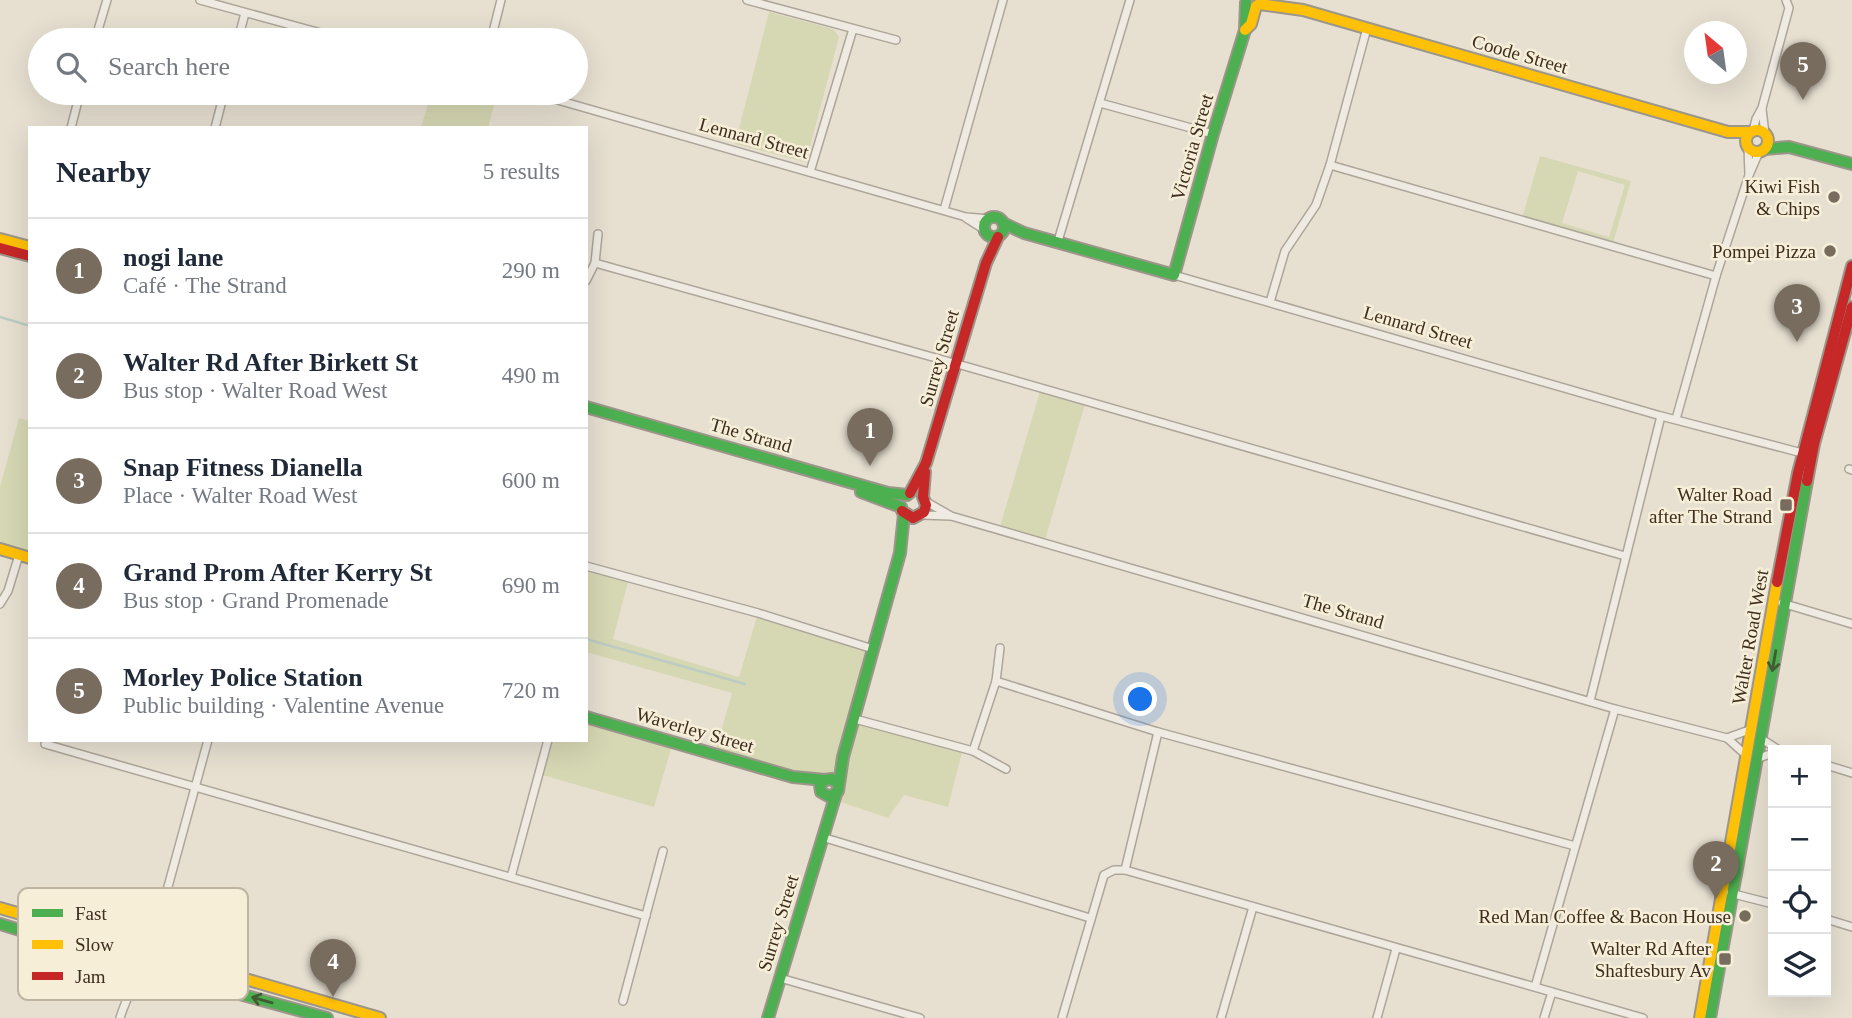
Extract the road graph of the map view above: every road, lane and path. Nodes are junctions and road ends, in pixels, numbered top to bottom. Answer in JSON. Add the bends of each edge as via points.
{"nodes":[{"id":1,"x":107,"y":0,"type":"edge"},
{"id":2,"x":200,"y":0,"type":"edge"},
{"id":3,"x":501,"y":0,"type":"edge"},
{"id":4,"x":747,"y":0,"type":"edge"},
{"id":5,"x":1003,"y":0,"type":"edge"},
{"id":6,"x":1130,"y":0,"type":"edge"},
{"id":7,"x":1284,"y":0,"type":"edge"},
{"id":8,"x":1789,"y":1,"type":"edge"},
{"id":9,"x":1254,"y":3,"type":"edge"},
{"id":10,"x":1303,"y":10,"type":"junction"},
{"id":11,"x":245,"y":13,"type":"junction"},
{"id":12,"x":99,"y":28,"type":"edge"},
{"id":13,"x":241,"y":28,"type":"edge"},
{"id":14,"x":301,"y":28,"type":"edge"},
{"id":15,"x":494,"y":28,"type":"edge"},
{"id":16,"x":1367,"y":28,"type":"junction"},
{"id":17,"x":853,"y":29,"type":"junction"},
{"id":18,"x":896,"y":40,"type":"dead end"},
{"id":19,"x":1100,"y":103,"type":"junction"},
{"id":20,"x":77,"y":105,"type":"edge"},
{"id":21,"x":221,"y":105,"type":"edge"},
{"id":22,"x":575,"y":105,"type":"edge"},
{"id":23,"x":1762,"y":108,"type":"junction"},
{"id":24,"x":72,"y":126,"type":"edge"},
{"id":25,"x":216,"y":126,"type":"edge"},
{"id":26,"x":1752,"y":131,"type":"junction"},
{"id":27,"x":1728,"y":132,"type":"junction"},
{"id":28,"x":1213,"y":134,"type":"junction"},
{"id":29,"x":1766,"y":135,"type":"junction"},
{"id":30,"x":1755,"y":148,"type":"junction"},
{"id":31,"x":1789,"y":148,"type":"junction"},
{"id":32,"x":1329,"y":165,"type":"junction"},
{"id":33,"x":1851,"y":165,"type":"edge"},
{"id":34,"x":810,"y":172,"type":"junction"},
{"id":35,"x":1749,"y":175,"type":"junction"},
{"id":36,"x":944,"y":210,"type":"junction"},
{"id":37,"x":966,"y":217,"type":"junction"},
{"id":38,"x":990,"y":219,"type":"junction"},
{"id":39,"x":985,"y":231,"type":"junction"},
{"id":40,"x":1001,"y":231,"type":"junction"},
{"id":41,"x":598,"y":234,"type":"dead end"},
{"id":42,"x":0,"y":239,"type":"edge"},
{"id":43,"x":1058,"y":241,"type":"junction"},
{"id":44,"x":28,"y":246,"type":"edge"},
{"id":45,"x":0,"y":248,"type":"edge"},
{"id":46,"x":28,"y":255,"type":"edge"},
{"id":47,"x":595,"y":263,"type":"junction"},
{"id":48,"x":986,"y":263,"type":"junction"},
{"id":49,"x":1852,"y":265,"type":"edge"},
{"id":50,"x":1174,"y":275,"type":"junction"},
{"id":51,"x":1716,"y":276,"type":"junction"},
{"id":52,"x":588,"y":277,"type":"edge"},
{"id":53,"x":1270,"y":302,"type":"junction"},
{"id":54,"x":1852,"y":307,"type":"edge"},
{"id":55,"x":954,"y":363,"type":"junction"},
{"id":56,"x":588,"y":408,"type":"edge"},
{"id":57,"x":588,"y":415,"type":"edge"},
{"id":58,"x":1661,"y":415,"type":"junction"},
{"id":59,"x":1676,"y":419,"type":"junction"},
{"id":60,"x":1802,"y":453,"type":"junction"},
{"id":61,"x":926,"y":463,"type":"junction"},
{"id":62,"x":909,"y":494,"type":"junction"},
{"id":63,"x":924,"y":499,"type":"junction"},
{"id":64,"x":902,"y":510,"type":"junction"},
{"id":65,"x":951,"y":516,"type":"junction"},
{"id":66,"x":919,"y":517,"type":"junction"},
{"id":67,"x":0,"y":549,"type":"edge"},
{"id":68,"x":900,"y":553,"type":"junction"},
{"id":69,"x":24,"y":556,"type":"edge"},
{"id":70,"x":1625,"y":556,"type":"junction"},
{"id":71,"x":588,"y":567,"type":"edge"},
{"id":72,"x":1779,"y":603,"type":"junction"},
{"id":73,"x":0,"y":604,"type":"edge"},
{"id":74,"x":1852,"y":624,"type":"edge"},
{"id":75,"x":1000,"y":648,"type":"dead end"},
{"id":76,"x":873,"y":649,"type":"junction"},
{"id":77,"x":996,"y":681,"type":"junction"},
{"id":78,"x":1590,"y":701,"type":"junction"},
{"id":79,"x":1615,"y":709,"type":"junction"},
{"id":80,"x":588,"y":718,"type":"edge"},
{"id":81,"x":855,"y":719,"type":"junction"},
{"id":82,"x":1752,"y":729,"type":"junction"},
{"id":83,"x":1158,"y":732,"type":"junction"},
{"id":84,"x":1727,"y":738,"type":"junction"},
{"id":85,"x":1760,"y":738,"type":"junction"},
{"id":86,"x":207,"y":742,"type":"edge"},
{"id":87,"x":547,"y":742,"type":"edge"},
{"id":88,"x":45,"y":744,"type":"dead end"},
{"id":89,"x":1771,"y":745,"type":"edge"},
{"id":90,"x":973,"y":751,"type":"junction"},
{"id":91,"x":1768,"y":754,"type":"edge"},
{"id":92,"x":1751,"y":757,"type":"junction"},
{"id":93,"x":1831,"y":767,"type":"edge"},
{"id":94,"x":1006,"y":769,"type":"dead end"},
{"id":95,"x":1852,"y":773,"type":"edge"},
{"id":96,"x":793,"y":777,"type":"junction"},
{"id":97,"x":832,"y":784,"type":"junction"},
{"id":98,"x":194,"y":788,"type":"junction"},
{"id":99,"x":822,"y":794,"type":"junction"},
{"id":100,"x":822,"y":837,"type":"junction"},
{"id":101,"x":1576,"y":846,"type":"junction"},
{"id":102,"x":663,"y":851,"type":"dead end"},
{"id":103,"x":1125,"y":870,"type":"junction"},
{"id":104,"x":511,"y":877,"type":"junction"},
{"id":105,"x":168,"y":888,"type":"edge"},
{"id":106,"x":1727,"y":892,"type":"junction"},
{"id":107,"x":1768,"y":904,"type":"edge"},
{"id":108,"x":1253,"y":907,"type":"junction"},
{"id":109,"x":0,"y":908,"type":"edge"},
{"id":110,"x":18,"y":913,"type":"edge"},
{"id":111,"x":646,"y":916,"type":"junction"},
{"id":112,"x":1090,"y":918,"type":"junction"},
{"id":113,"x":1831,"y":921,"type":"edge"},
{"id":114,"x":0,"y":924,"type":"edge"},
{"id":115,"x":1852,"y":927,"type":"edge"},
{"id":116,"x":18,"y":929,"type":"edge"},
{"id":117,"x":1396,"y":949,"type":"junction"},
{"id":118,"x":780,"y":978,"type":"junction"},
{"id":119,"x":248,"y":980,"type":"edge"},
{"id":120,"x":1535,"y":987,"type":"junction"},
{"id":121,"x":1552,"y":992,"type":"junction"},
{"id":122,"x":248,"y":996,"type":"edge"},
{"id":123,"x":125,"y":1000,"type":"edge"},
{"id":124,"x":623,"y":1001,"type":"dead end"},
{"id":125,"x":120,"y":1018,"type":"edge"},
{"id":126,"x":327,"y":1018,"type":"edge"},
{"id":127,"x":380,"y":1018,"type":"edge"},
{"id":128,"x":768,"y":1018,"type":"edge"},
{"id":129,"x":920,"y":1018,"type":"edge"},
{"id":130,"x":1062,"y":1018,"type":"edge"},
{"id":131,"x":1221,"y":1018,"type":"edge"},
{"id":132,"x":1377,"y":1018,"type":"edge"},
{"id":133,"x":1544,"y":1018,"type":"edge"},
{"id":134,"x":1643,"y":1018,"type":"edge"},
{"id":135,"x":1700,"y":1018,"type":"edge"},
{"id":136,"x":1710,"y":1018,"type":"edge"}],
"edges":[{"from":1,"to":12,"type":"street"},
{"from":2,"to":11,"type":"street"},
{"from":3,"to":15,"type":"street"},
{"from":4,"to":17,"type":"street"},
{"from":5,"to":36,"type":"street"},
{"from":6,"to":19,"type":"street"},
{"from":7,"to":10,"type":"street","name":"Coode Street"},
{"from":8,"to":23,"type":"street"},
{"from":9,"to":10,"type":"street","name":"Coode Street"},
{"from":9,"to":28,"type":"street","name":"Victoria Street"},
{"from":10,"to":16,"type":"street","name":"Coode Street"},
{"from":11,"to":13,"type":"street"},
{"from":11,"to":14,"type":"street"},
{"from":16,"to":27,"type":"street","name":"Coode Street"},
{"from":16,"to":32,"type":"street"},
{"from":17,"to":18,"type":"street"},
{"from":17,"to":34,"type":"street"},
{"from":19,"to":28,"type":"street"},
{"from":19,"to":43,"type":"street"},
{"from":20,"to":24,"type":"street"},
{"from":21,"to":25,"type":"street"},
{"from":22,"to":34,"type":"street","name":"Lennard Street"},
{"from":23,"to":26,"type":"street"},
{"from":23,"to":29,"type":"street"},
{"from":26,"to":27,"type":"street","name":"Coode Street"},
{"from":26,"to":29,"type":"street","name":"Coode Street"},
{"from":26,"to":30,"type":"street","via":[[1746,137]]},
{"from":27,"to":30,"type":"street","name":"Coode Street"},
{"from":28,"to":50,"type":"street","name":"Victoria Street"},
{"from":29,"to":30,"type":"street","via":[[1768,143]]},
{"from":29,"to":31,"type":"street"},
{"from":30,"to":31,"type":"street"},
{"from":30,"to":35,"type":"street"},
{"from":30,"to":35,"type":"street"},
{"from":31,"to":33,"type":"street"},
{"from":32,"to":51,"type":"street"},
{"from":32,"to":53,"type":"street","via":[[1316,205],[1285,251]]},
{"from":34,"to":36,"type":"street","name":"Lennard Street"},
{"from":35,"to":51,"type":"street"},
{"from":36,"to":37,"type":"street","name":"Lennard Street"},
{"from":37,"to":38,"type":"street","name":"Lennard Street"},
{"from":37,"to":39,"type":"street","name":"Lennard Street"},
{"from":38,"to":39,"type":"street"},
{"from":38,"to":40,"type":"street","name":"Lennard Street","via":[[998,218]]},
{"from":39,"to":40,"type":"street","name":"Lennard Street","via":[[991,237]]},
{"from":39,"to":48,"type":"street","name":"Surrey Street"},
{"from":40,"to":43,"type":"street","name":"Lennard Street"},
{"from":40,"to":48,"type":"street","name":"Surrey Street"},
{"from":41,"to":47,"type":"street"},
{"from":42,"to":44,"type":"street"},
{"from":43,"to":50,"type":"street","name":"Lennard Street"},
{"from":45,"to":46,"type":"street"},
{"from":47,"to":52,"type":"street"},
{"from":47,"to":55,"type":"street"},
{"from":48,"to":55,"type":"street","name":"Surrey Street"},
{"from":49,"to":60,"type":"street","name":"Walter Road West"},
{"from":50,"to":53,"type":"street","name":"Lennard Street"},
{"from":51,"to":59,"type":"street"},
{"from":53,"to":58,"type":"street","name":"Lennard Street"},
{"from":54,"to":72,"type":"street","name":"Walter Road West","via":[[1814,444]]},
{"from":55,"to":61,"type":"street","name":"Surrey Street"},
{"from":55,"to":70,"type":"street"},
{"from":56,"to":62,"type":"street","name":"The Strand","via":[[888,493]]},
{"from":57,"to":64,"type":"street","name":"The Strand","via":[[838,485]]},
{"from":58,"to":59,"type":"street","name":"Lennard Street"},
{"from":58,"to":70,"type":"street"},
{"from":59,"to":60,"type":"street","name":"Lennard Street"},
{"from":60,"to":72,"type":"street","name":"Walter Road West"},
{"from":61,"to":62,"type":"street","name":"Surrey Street"},
{"from":61,"to":63,"type":"street","name":"Surrey Street"},
{"from":62,"to":63,"type":"street"},
{"from":62,"to":64,"type":"street","via":[[902,499]]},
{"from":63,"to":65,"type":"street","name":"The Strand"},
{"from":63,"to":66,"type":"street","via":[[926,509]]},
{"from":64,"to":66,"type":"street","via":[[909,518]]},
{"from":64,"to":68,"type":"street","name":"Surrey Street"},
{"from":65,"to":66,"type":"street","name":"The Strand"},
{"from":65,"to":78,"type":"street","name":"The Strand"},
{"from":66,"to":68,"type":"street","name":"Surrey Street"},
{"from":67,"to":69,"type":"street"},
{"from":68,"to":76,"type":"street","name":"Surrey Street"},
{"from":69,"to":73,"type":"street"},
{"from":70,"to":78,"type":"street"},
{"from":71,"to":76,"type":"street"},
{"from":72,"to":74,"type":"street"},
{"from":72,"to":82,"type":"street","name":"Walter Road West"},
{"from":72,"to":85,"type":"street","name":"Walter Road West","one_way":true},
{"from":75,"to":77,"type":"street"},
{"from":76,"to":81,"type":"street","name":"Surrey Street"},
{"from":77,"to":83,"type":"street"},
{"from":77,"to":90,"type":"street"},
{"from":78,"to":79,"type":"street","name":"The Strand"},
{"from":79,"to":84,"type":"street","name":"The Strand"},
{"from":79,"to":101,"type":"street"},
{"from":80,"to":96,"type":"street","name":"Waverley Street"},
{"from":81,"to":90,"type":"street"},
{"from":81,"to":97,"type":"street","name":"Surrey Street"},
{"from":82,"to":84,"type":"street"},
{"from":82,"to":92,"type":"street","name":"Walter Road West"},
{"from":83,"to":101,"type":"street"},
{"from":83,"to":103,"type":"street"},
{"from":84,"to":92,"type":"street","name":"The Strand"},
{"from":85,"to":89,"type":"street"},
{"from":85,"to":92,"type":"street","name":"Walter Road West"},
{"from":86,"to":98,"type":"street"},
{"from":87,"to":104,"type":"street"},
{"from":88,"to":98,"type":"street"},
{"from":90,"to":94,"type":"street"},
{"from":91,"to":92,"type":"street"},
{"from":92,"to":106,"type":"street","name":"Walter Road West"},
{"from":93,"to":95,"type":"street"},
{"from":96,"to":97,"type":"street","name":"Waverley Street"},
{"from":96,"to":99,"type":"street","name":"Waverley Street"},
{"from":97,"to":99,"type":"street","via":[[830,797]]},
{"from":97,"to":100,"type":"street","name":"Surrey Street"},
{"from":98,"to":104,"type":"street"},
{"from":98,"to":105,"type":"street"},
{"from":99,"to":100,"type":"street","name":"Surrey Street"},
{"from":100,"to":112,"type":"street"},
{"from":100,"to":118,"type":"street","name":"Surrey Street"},
{"from":101,"to":120,"type":"street"},
{"from":102,"to":111,"type":"street"},
{"from":103,"to":108,"type":"street"},
{"from":103,"to":112,"type":"street","via":[[1104,875]]},
{"from":104,"to":111,"type":"street"},
{"from":106,"to":107,"type":"street"},
{"from":106,"to":135,"type":"street","name":"Walter Road West"},
{"from":106,"to":136,"type":"street","name":"Walter Road West"},
{"from":108,"to":117,"type":"street"},
{"from":108,"to":131,"type":"street"},
{"from":109,"to":110,"type":"street"},
{"from":111,"to":124,"type":"street"},
{"from":112,"to":130,"type":"street"},
{"from":113,"to":115,"type":"street"},
{"from":114,"to":116,"type":"street"},
{"from":117,"to":120,"type":"street"},
{"from":117,"to":132,"type":"street"},
{"from":118,"to":128,"type":"street","name":"Surrey Street"},
{"from":118,"to":129,"type":"street"},
{"from":119,"to":127,"type":"street"},
{"from":120,"to":121,"type":"street"},
{"from":121,"to":133,"type":"street"},
{"from":121,"to":134,"type":"street"},
{"from":126,"to":122,"type":"street","one_way":true},
{"from":123,"to":125,"type":"street"}]}
